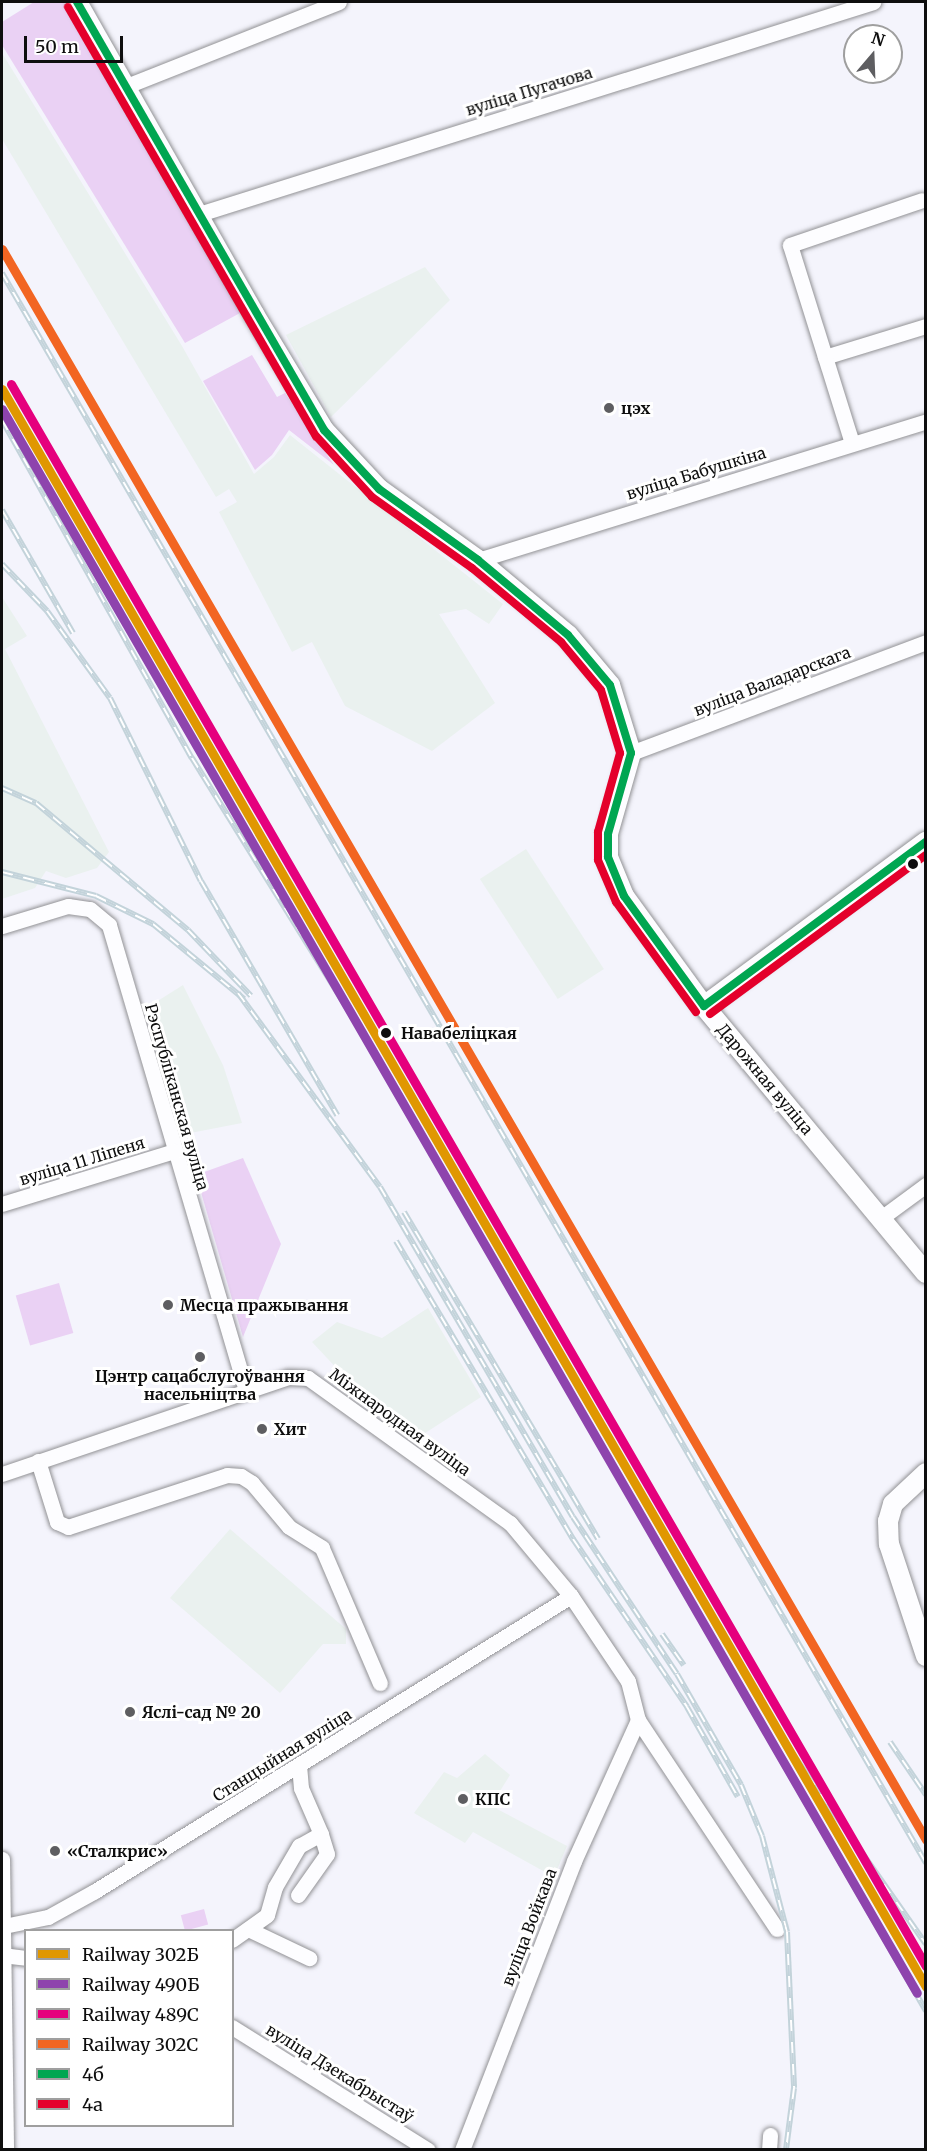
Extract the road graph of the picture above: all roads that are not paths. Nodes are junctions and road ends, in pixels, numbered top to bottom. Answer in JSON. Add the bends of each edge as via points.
{"nodes":[{"id":1,"x":77,"y":2,"type":"edge"},
{"id":2,"x":339,"y":2,"type":"edge"},
{"id":3,"x":873,"y":2,"type":"edge"},
{"id":4,"x":124,"y":87,"type":"junction"},
{"id":5,"x":922,"y":200,"type":"dead end"},
{"id":6,"x":196,"y":214,"type":"junction"},
{"id":7,"x":926,"y":326,"type":"edge"},
{"id":8,"x":825,"y":357,"type":"junction"},
{"id":9,"x":926,"y":421,"type":"edge"},
{"id":10,"x":852,"y":442,"type":"junction"},
{"id":11,"x":478,"y":560,"type":"junction"},
{"id":12,"x":926,"y":642,"type":"edge"},
{"id":13,"x":632,"y":753,"type":"junction"},
{"id":14,"x":926,"y":842,"type":"edge"},
{"id":15,"x":2,"y":926,"type":"edge"},
{"id":16,"x":704,"y":1006,"type":"junction"},
{"id":17,"x":174,"y":1151,"type":"junction"},
{"id":18,"x":926,"y":1185,"type":"edge"},
{"id":19,"x":2,"y":1204,"type":"edge"},
{"id":20,"x":881,"y":1218,"type":"junction"},
{"id":21,"x":926,"y":1273,"type":"edge"},
{"id":22,"x":246,"y":1390,"type":"junction"},
{"id":23,"x":38,"y":1461,"type":"junction"},
{"id":24,"x":926,"y":1473,"type":"edge"},
{"id":25,"x":2,"y":1474,"type":"edge"},
{"id":26,"x":571,"y":1596,"type":"junction"},
{"id":27,"x":926,"y":1656,"type":"edge"},
{"id":28,"x":380,"y":1683,"type":"dead end"},
{"id":29,"x":638,"y":1720,"type":"junction"},
{"id":30,"x":299,"y":1765,"type":"junction"},
{"id":31,"x":321,"y":1834,"type":"junction"},
{"id":32,"x":2,"y":1859,"type":"edge"},
{"id":33,"x":298,"y":1895,"type":"dead end"},
{"id":34,"x":4,"y":1926,"type":"junction"},
{"id":35,"x":248,"y":1929,"type":"junction"},
{"id":36,"x":777,"y":1929,"type":"dead end"},
{"id":37,"x":234,"y":1939,"type":"edge"},
{"id":38,"x":3,"y":1955,"type":"edge"},
{"id":39,"x":24,"y":1958,"type":"edge"},
{"id":40,"x":309,"y":1958,"type":"dead end"},
{"id":41,"x":234,"y":2028,"type":"edge"},
{"id":42,"x":6,"y":2150,"type":"edge"},
{"id":43,"x":428,"y":2150,"type":"edge"},
{"id":44,"x":462,"y":2150,"type":"edge"}],
"edges":[{"from":1,"to":4,"type":"street"},
{"from":2,"to":4,"type":"street"},
{"from":3,"to":6,"type":"street","name":"вуліца Пугачова"},
{"from":4,"to":6,"type":"street"},
{"from":5,"to":8,"type":"street","via":[[790,246]]},
{"from":6,"to":11,"type":"street","via":[[324,430],[379,489]]},
{"from":7,"to":8,"type":"street"},
{"from":8,"to":10,"type":"street"},
{"from":9,"to":10,"type":"street","name":"вуліца Бабушкіна"},
{"from":10,"to":11,"type":"street","name":"вуліца Бабушкіна"},
{"from":11,"to":13,"type":"street","via":[[585,653],[610,685]]},
{"from":12,"to":13,"type":"street","name":"вуліца Валадарскага"},
{"from":13,"to":16,"type":"street","name":"Дарожная вуліца","via":[[608,834],[608,857],[624,896]]},
{"from":14,"to":16,"type":"street"},
{"from":15,"to":17,"type":"street","name":"Рэспубліканская вуліца","via":[[68,906],[90,909],[109,925]]},
{"from":16,"to":20,"type":"street","name":"Дарожная вуліца"},
{"from":17,"to":19,"type":"street","name":"вуліца 11 Ліпеня"},
{"from":17,"to":22,"type":"street","name":"Рэспубліканская вуліца"},
{"from":18,"to":20,"type":"street"},
{"from":20,"to":21,"type":"street","name":"Дарожная вуліца"},
{"from":22,"to":23,"type":"street","name":"Міжнародная вуліца"},
{"from":22,"to":26,"type":"street","name":"Міжнародная вуліца","via":[[288,1377],[308,1378],[510,1523]]},
{"from":23,"to":25,"type":"street","name":"Міжнародная вуліца"},
{"from":23,"to":28,"type":"street","via":[[57,1522],[68,1527],[227,1474],[252,1483],[290,1527],[322,1548]]},
{"from":24,"to":27,"type":"street","via":[[893,1504],[888,1521],[889,1544]]},
{"from":26,"to":29,"type":"street","name":"Міжнародная вуліца","via":[[628,1681]]},
{"from":26,"to":30,"type":"street","name":"Станцыйная вуліца"},
{"from":29,"to":36,"type":"street","name":"Міжнародная вуліца"},
{"from":29,"to":44,"type":"street","name":"вуліца Войкава","via":[[574,1861]]},
{"from":30,"to":31,"type":"street","via":[[301,1788]]},
{"from":30,"to":34,"type":"street","name":"Станцыйная вуліца","via":[[48,1917]]},
{"from":31,"to":33,"type":"street","via":[[327,1854]]},
{"from":31,"to":35,"type":"street","via":[[299,1846],[275,1887],[267,1916]]},
{"from":32,"to":34,"type":"street"},
{"from":34,"to":38,"type":"street"},
{"from":35,"to":37,"type":"street"},
{"from":35,"to":40,"type":"street"},
{"from":38,"to":39,"type":"street"},
{"from":38,"to":42,"type":"street"},
{"from":41,"to":43,"type":"street","name":"вуліца Дзекабрыстаў"}]}
